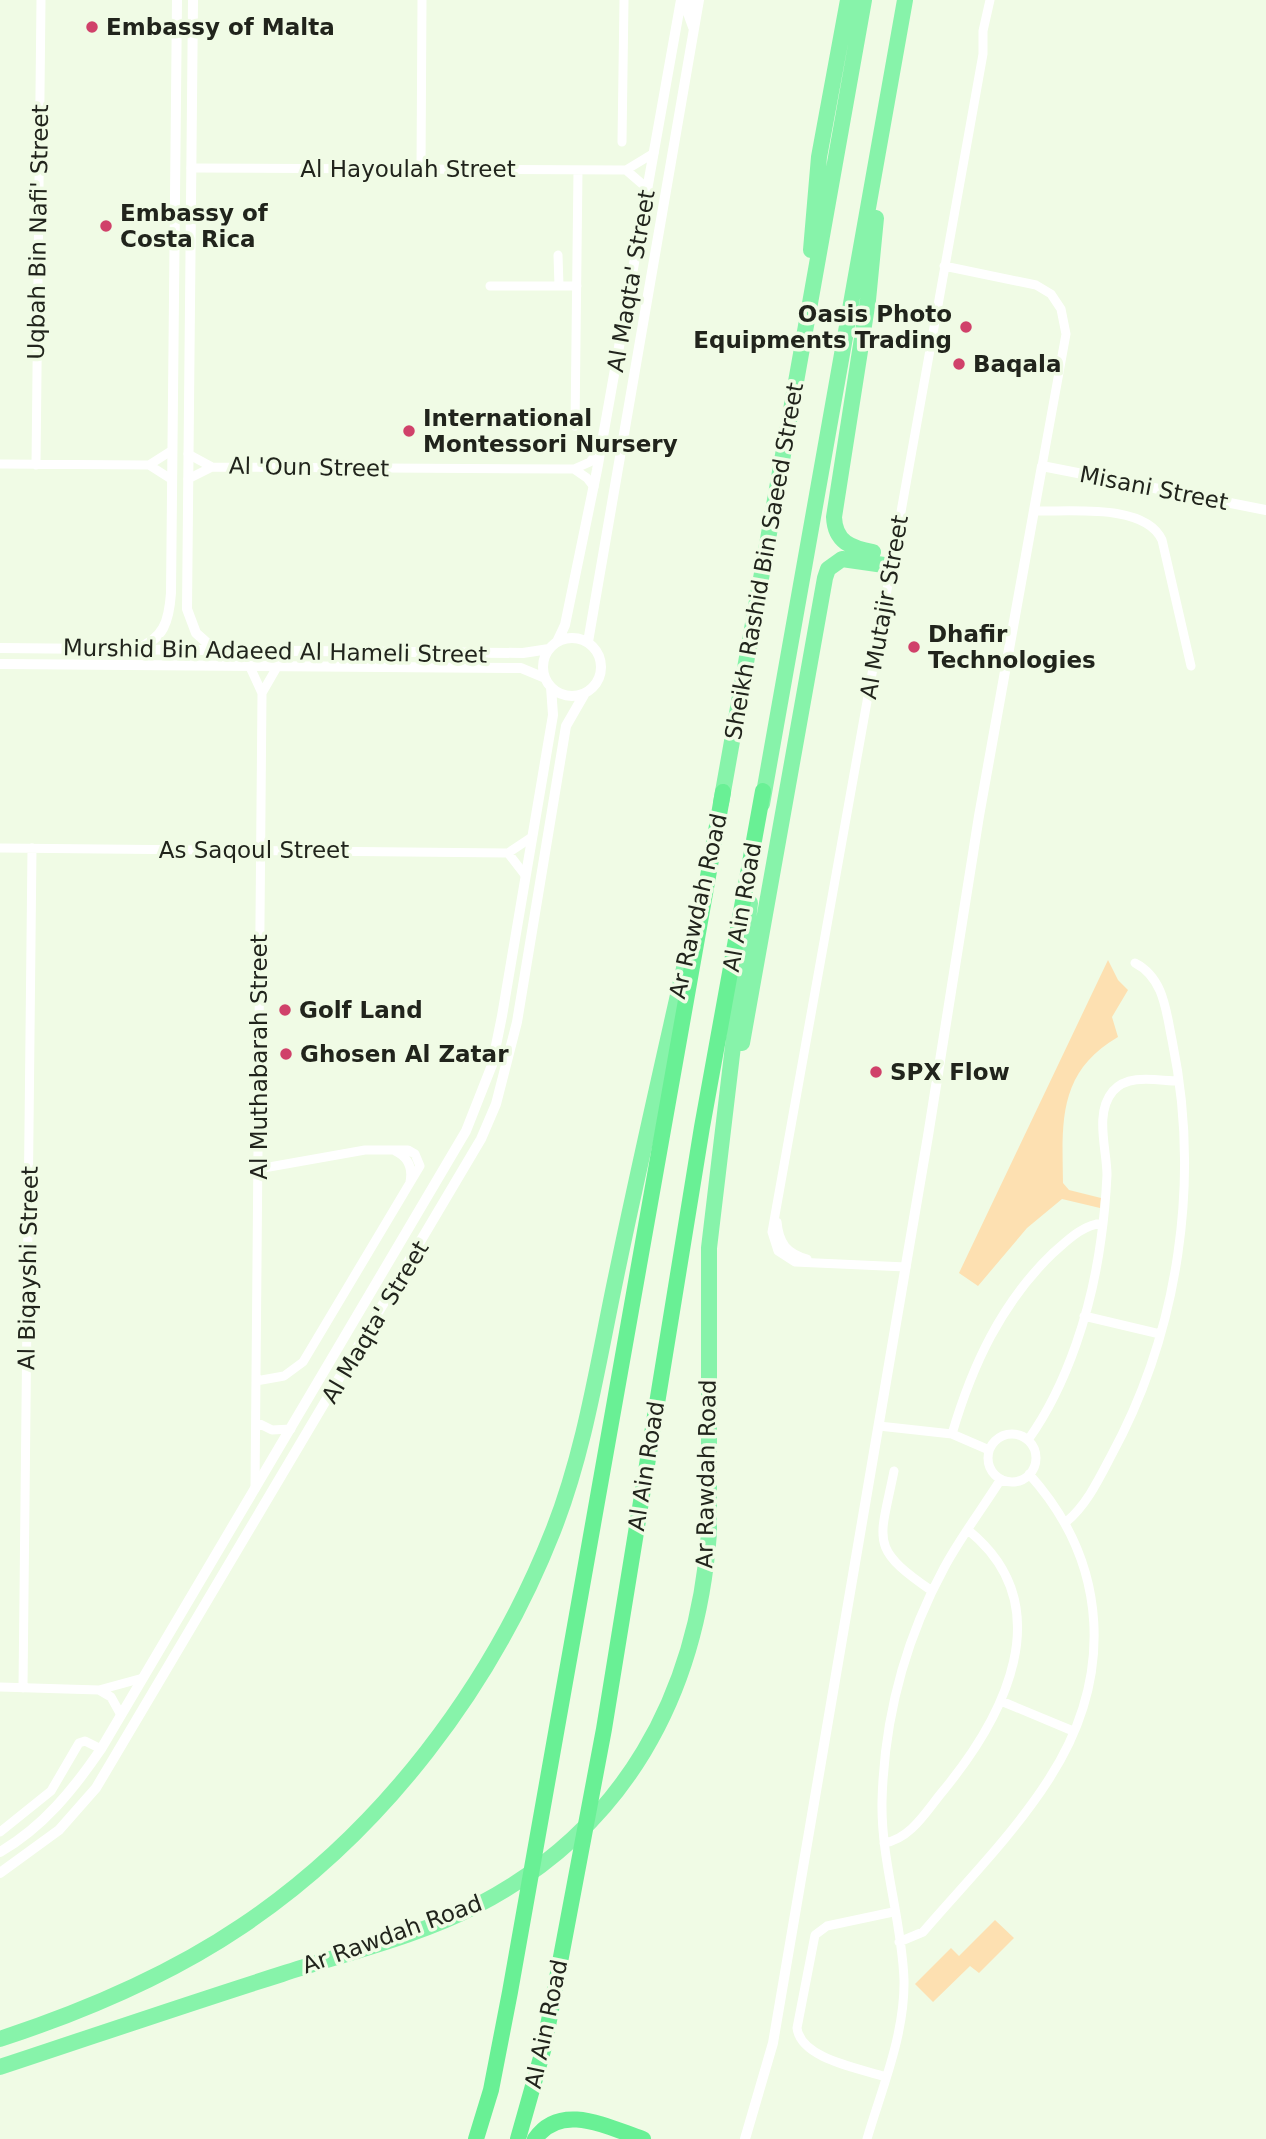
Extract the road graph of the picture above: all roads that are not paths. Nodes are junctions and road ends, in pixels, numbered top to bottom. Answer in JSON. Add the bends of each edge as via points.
{"nodes":[{"id":1,"x":41,"y":0,"type":"edge"},
{"id":2,"x":177,"y":0,"type":"edge"},
{"id":3,"x":193,"y":0,"type":"edge"},
{"id":4,"x":422,"y":0,"type":"edge"},
{"id":5,"x":624,"y":0,"type":"edge"},
{"id":6,"x":681,"y":0,"type":"edge"},
{"id":7,"x":691,"y":0,"type":"edge"},
{"id":8,"x":699,"y":0,"type":"edge"},
{"id":9,"x":848,"y":0,"type":"edge"},
{"id":10,"x":864,"y":0,"type":"edge"},
{"id":11,"x":907,"y":0,"type":"edge"},
{"id":12,"x":990,"y":0,"type":"edge"},
{"id":13,"x":694,"y":30,"type":"junction"},
{"id":14,"x":888,"y":100,"type":"junction"},
{"id":15,"x":175,"y":114,"type":"junction"},
{"id":16,"x":192,"y":114,"type":"junction"},
{"id":17,"x":622,"y":142,"type":"dead end"},
{"id":18,"x":654,"y":153,"type":"junction"},
{"id":19,"x":191,"y":168,"type":"junction"},
{"id":20,"x":421,"y":169,"type":"junction"},
{"id":21,"x":578,"y":170,"type":"junction"},
{"id":22,"x":626,"y":170,"type":"junction"},
{"id":23,"x":648,"y":189,"type":"junction"},
{"id":24,"x":643,"y":212,"type":"junction"},
{"id":25,"x":558,"y":256,"type":"dead end"},
{"id":26,"x":944,"y":266,"type":"junction"},
{"id":27,"x":490,"y":286,"type":"dead end"},
{"id":28,"x":558,"y":286,"type":"junction"},
{"id":29,"x":577,"y":286,"type":"junction"},
{"id":30,"x":810,"y":303,"type":"junction"},
{"id":31,"x":640,"y":330,"type":"junction"},
{"id":32,"x":575,"y":426,"type":"dead end"},
{"id":33,"x":601,"y":448,"type":"junction"},
{"id":34,"x":172,"y":451,"type":"junction"},
{"id":35,"x":188,"y":454,"type":"junction"},
{"id":36,"x":0,"y":464,"type":"edge"},
{"id":37,"x":36,"y":465,"type":"junction"},
{"id":38,"x":149,"y":465,"type":"junction"},
{"id":39,"x":1042,"y":466,"type":"junction"},
{"id":40,"x":212,"y":467,"type":"junction"},
{"id":41,"x":574,"y":469,"type":"junction"},
{"id":42,"x":171,"y":479,"type":"junction"},
{"id":43,"x":188,"y":479,"type":"junction"},
{"id":44,"x":594,"y":487,"type":"junction"},
{"id":45,"x":1266,"y":510,"type":"edge"},
{"id":46,"x":1034,"y":511,"type":"junction"},
{"id":47,"x":892,"y":561,"type":"junction"},
{"id":48,"x":170,"y":593,"type":"junction"},
{"id":49,"x":187,"y":593,"type":"junction"},
{"id":50,"x":588,"y":642,"type":"junction"},
{"id":51,"x":553,"y":645,"type":"junction"},
{"id":52,"x":0,"y":648,"type":"edge"},
{"id":53,"x":136,"y":649,"type":"junction"},
{"id":54,"x":215,"y":650,"type":"junction"},
{"id":55,"x":0,"y":664,"type":"edge"},
{"id":56,"x":1191,"y":666,"type":"dead end"},
{"id":57,"x":250,"y":667,"type":"junction"},
{"id":58,"x":277,"y":667,"type":"junction"},
{"id":59,"x":548,"y":682,"type":"junction"},
{"id":60,"x":262,"y":693,"type":"junction"},
{"id":61,"x":585,"y":694,"type":"junction"},
{"id":62,"x":763,"y":791,"type":"junction"},
{"id":63,"x":723,"y":792,"type":"junction"},
{"id":64,"x":532,"y":837,"type":"junction"},
{"id":65,"x":0,"y":848,"type":"edge"},
{"id":66,"x":32,"y":848,"type":"junction"},
{"id":67,"x":261,"y":849,"type":"junction"},
{"id":68,"x":508,"y":853,"type":"junction"},
{"id":69,"x":525,"y":874,"type":"junction"},
{"id":70,"x":1135,"y":963,"type":"dead end"},
{"id":71,"x":1179,"y":1081,"type":"junction"},
{"id":72,"x":258,"y":1169,"type":"junction"},
{"id":73,"x":714,"y":1196,"type":"junction"},
{"id":74,"x":1102,"y":1223,"type":"junction"},
{"id":75,"x":906,"y":1267,"type":"junction"},
{"id":76,"x":366,"y":1303,"type":"junction"},
{"id":77,"x":379,"y":1316,"type":"junction"},
{"id":78,"x":1084,"y":1316,"type":"junction"},
{"id":79,"x":1160,"y":1334,"type":"junction"},
{"id":80,"x":256,"y":1381,"type":"junction"},
{"id":81,"x":256,"y":1422,"type":"junction"},
{"id":82,"x":878,"y":1426,"type":"junction"},
{"id":83,"x":291,"y":1429,"type":"junction"},
{"id":84,"x":952,"y":1434,"type":"junction"},
{"id":85,"x":1028,"y":1440,"type":"junction"},
{"id":86,"x":989,"y":1450,"type":"junction"},
{"id":87,"x":894,"y":1471,"type":"dead end"},
{"id":88,"x":1029,"y":1474,"type":"junction"},
{"id":89,"x":1001,"y":1479,"type":"junction"},
{"id":90,"x":255,"y":1491,"type":"junction"},
{"id":91,"x":1066,"y":1522,"type":"junction"},
{"id":92,"x":968,"y":1530,"type":"junction"},
{"id":93,"x":932,"y":1591,"type":"junction"},
{"id":94,"x":192,"y":1597,"type":"junction"},
{"id":95,"x":201,"y":1617,"type":"junction"},
{"id":96,"x":143,"y":1678,"type":"junction"},
{"id":97,"x":0,"y":1687,"type":"edge"},
{"id":98,"x":23,"y":1688,"type":"junction"},
{"id":99,"x":99,"y":1690,"type":"junction"},
{"id":100,"x":1001,"y":1702,"type":"junction"},
{"id":101,"x":121,"y":1715,"type":"junction"},
{"id":102,"x":1073,"y":1731,"type":"junction"},
{"id":103,"x":101,"y":1749,"type":"junction"},
{"id":104,"x":0,"y":1832,"type":"edge"},
{"id":105,"x":884,"y":1843,"type":"junction"},
{"id":106,"x":0,"y":1852,"type":"edge"},
{"id":107,"x":0,"y":1873,"type":"edge"},
{"id":108,"x":893,"y":1912,"type":"junction"},
{"id":109,"x":899,"y":1942,"type":"junction"},
{"id":110,"x":34,"y":2028,"type":"junction"},
{"id":111,"x":0,"y":2032,"type":"edge"},
{"id":112,"x":0,"y":2039,"type":"edge"},
{"id":113,"x":0,"y":2067,"type":"edge"},
{"id":114,"x":886,"y":2077,"type":"junction"},
{"id":115,"x":476,"y":2139,"type":"edge"},
{"id":116,"x":519,"y":2139,"type":"edge"},
{"id":117,"x":535,"y":2139,"type":"edge"},
{"id":118,"x":643,"y":2139,"type":"edge"},
{"id":119,"x":745,"y":2139,"type":"edge"},
{"id":120,"x":867,"y":2139,"type":"edge"}],
"edges":[{"from":1,"to":37,"type":"street","name":"Uqbah Bin Nafi' Street"},
{"from":2,"to":15,"type":"street"},
{"from":3,"to":16,"type":"street"},
{"from":4,"to":20,"type":"street"},
{"from":5,"to":17,"type":"street"},
{"from":6,"to":18,"type":"street","name":"Al Maqta' Street"},
{"from":7,"to":13,"type":"street","via":[[688,13]]},
{"from":8,"to":13,"type":"street","name":"Al Maqta' Street"},
{"from":9,"to":30,"type":"highway","via":[[815,188]]},
{"from":10,"to":30,"type":"highway","name":"Sheikh Rashid Bin Saeed Street"},
{"from":11,"to":14,"type":"highway","name":"Sheikh Rashid Bin Saeed Street"},
{"from":12,"to":26,"type":"street","name":"Al Mutajir Street"},
{"from":13,"to":31,"type":"street","name":"Al Maqta' Street"},
{"from":14,"to":47,"type":"highway","via":[[868,300],[834,517],[837,534],[848,546]]},
{"from":14,"to":62,"type":"highway","name":"Sheikh Rashid Bin Saeed Street"},
{"from":15,"to":16,"type":"street"},
{"from":15,"to":34,"type":"street"},
{"from":16,"to":19,"type":"street"},
{"from":18,"to":22,"type":"street"},
{"from":18,"to":23,"type":"street","name":"Al Maqta' Street"},
{"from":19,"to":20,"type":"street","name":"Al Hayoulah Street"},
{"from":19,"to":35,"type":"street"},
{"from":20,"to":21,"type":"street","name":"Al Hayoulah Street"},
{"from":21,"to":22,"type":"street","name":"Al Hayoulah Street"},
{"from":21,"to":29,"type":"street"},
{"from":22,"to":23,"type":"street"},
{"from":23,"to":24,"type":"street","name":"Al Maqta' Street"},
{"from":24,"to":31,"type":"street","via":[[627,332],[633,336]]},
{"from":24,"to":33,"type":"street","name":"Al Maqta' Street"},
{"from":25,"to":28,"type":"street"},
{"from":26,"to":39,"type":"street","via":[[1036,285],[1061,309],[1066,334]]},
{"from":26,"to":47,"type":"street","name":"Al Mutajir Street"},
{"from":27,"to":28,"type":"street"},
{"from":28,"to":29,"type":"street"},
{"from":29,"to":32,"type":"street"},
{"from":30,"to":63,"type":"highway","name":"Sheikh Rashid Bin Saeed Street"},
{"from":31,"to":50,"type":"street","name":"Al Maqta' Street"},
{"from":33,"to":41,"type":"street","via":[[590,461]]},
{"from":33,"to":44,"type":"street","name":"Al Maqta' Street"},
{"from":34,"to":38,"type":"street"},
{"from":34,"to":42,"type":"street"},
{"from":35,"to":40,"type":"street","name":"Al 'Oun Street"},
{"from":35,"to":43,"type":"street"},
{"from":36,"to":37,"type":"street"},
{"from":37,"to":38,"type":"street"},
{"from":38,"to":42,"type":"street"},
{"from":39,"to":45,"type":"street","name":"Misani Street"},
{"from":39,"to":46,"type":"street"},
{"from":40,"to":41,"type":"street","name":"Al 'Oun Street"},
{"from":40,"to":43,"type":"street","name":"Al 'Oun Street"},
{"from":41,"to":44,"type":"street"},
{"from":42,"to":48,"type":"street"},
{"from":43,"to":49,"type":"street"},
{"from":44,"to":51,"type":"street","name":"Al Maqta' Street","via":[[565,625]]},
{"from":46,"to":56,"type":"street","via":[[1120,514],[1153,526],[1162,540]]},
{"from":46,"to":75,"type":"street"},
{"from":47,"to":73,"type":"highway","via":[[842,559],[825,578]]},
{"from":47,"to":75,"type":"street","name":"Al Mutajir Street","via":[[772,1232],[778,1251],[795,1262]]},
{"from":48,"to":49,"type":"street"},
{"from":48,"to":53,"type":"street","via":[[165,627],[148,645]]},
{"from":49,"to":54,"type":"street","via":[[190,621]]},
{"from":50,"to":51,"type":"street","via":[[567,638]]},
{"from":50,"to":61,"type":"street","via":[[596,649],[602,669]]},
{"from":51,"to":54,"type":"street","name":"Murshid Bin Adaeed Al Hameli Street","via":[[523,653]]},
{"from":51,"to":59,"type":"street","via":[[543,663]]},
{"from":52,"to":53,"type":"street","name":"Murshid Bin Adaeed Al Hameli Street"},
{"from":53,"to":54,"type":"street","name":"Murshid Bin Adaeed Al Hameli Street"},
{"from":55,"to":57,"type":"street","name":"Murshid Bin Adaeed Al Hameli Street"},
{"from":57,"to":58,"type":"street","name":"Murshid Bin Adaeed Al Hameli Street"},
{"from":57,"to":60,"type":"street","name":"Al Muthabarah Street"},
{"from":58,"to":59,"type":"street","name":"Murshid Bin Adaeed Al Hameli Street","via":[[521,668]]},
{"from":58,"to":60,"type":"street","name":"Al Muthabarah Street"},
{"from":59,"to":61,"type":"street","via":[[567,696]]},
{"from":59,"to":64,"type":"street","name":"Al Maqta' Street","via":[[553,715]]},
{"from":60,"to":67,"type":"street","name":"Al Muthabarah Street"},
{"from":61,"to":77,"type":"street","name":"Al Maqta' Street","via":[[566,726],[517,1022],[496,1104],[464,1171]]},
{"from":62,"to":73,"type":"highway","name":"Ar Rawdah Road"},
{"from":62,"to":116,"type":"highway","name":"Al Ain Road","via":[[702,1127],[604,1729],[544,2047]]},
{"from":63,"to":110,"type":"highway","name":"Ar Rawdah Road","via":[[572,1477],[514,1617],[456,1712],[422,1757],[351,1834],[296,1884],[244,1925],[189,1959]]},
{"from":63,"to":115,"type":"highway","name":"Al Ain Road","via":[[510,1992],[491,2090]]},
{"from":64,"to":68,"type":"street"},
{"from":64,"to":69,"type":"street","name":"Al Maqta' Street"},
{"from":65,"to":66,"type":"street","name":"As Saqoul Street"},
{"from":66,"to":67,"type":"street","name":"As Saqoul Street"},
{"from":66,"to":98,"type":"street","name":"Al Biqayshi Street"},
{"from":67,"to":68,"type":"street","name":"As Saqoul Street"},
{"from":67,"to":72,"type":"street","name":"Al Muthabarah Street"},
{"from":68,"to":69,"type":"street"},
{"from":69,"to":76,"type":"street","name":"Al Maqta' Street","via":[[502,1016],[481,1096],[466,1131]]},
{"from":70,"to":71,"type":"street","via":[[1150,972],[1159,985]]},
{"from":71,"to":74,"type":"street","via":[[1135,1080],[1109,1096],[1104,1121],[1107,1177]]},
{"from":71,"to":79,"type":"street","via":[[1183,1207],[1176,1267]]},
{"from":72,"to":80,"type":"street","name":"Al Muthabarah Street"},
{"from":72,"to":80,"type":"street","via":[[352,1151],[408,1150],[418,1157],[419,1170],[303,1362],[284,1376]]},
{"from":73,"to":113,"type":"highway","name":"Ar Rawdah Road","via":[[708,1317],[709,1533],[699,1616],[678,1687],[659,1727],[594,1817],[537,1868],[475,1907]]},
{"from":74,"to":78,"type":"street"},
{"from":74,"to":84,"type":"street","via":[[1084,1227],[1061,1247],[1007,1308],[977,1361]]},
{"from":75,"to":82,"type":"street"},
{"from":76,"to":77,"type":"street","via":[[372,1303]]},
{"from":76,"to":83,"type":"street","name":"Al Maqta' Street"},
{"from":77,"to":95,"type":"street","name":"Al Maqta' Street"},
{"from":78,"to":79,"type":"street"},
{"from":78,"to":85,"type":"street","via":[[1062,1376]]},
{"from":79,"to":91,"type":"street","via":[[1115,1449],[1080,1509]]},
{"from":80,"to":81,"type":"street","name":"Al Muthabarah Street"},
{"from":81,"to":83,"type":"street","via":[[272,1430]]},
{"from":81,"to":90,"type":"street","name":"Al Muthabarah Street"},
{"from":82,"to":84,"type":"street"},
{"from":82,"to":119,"type":"street","via":[[773,2043]]},
{"from":83,"to":90,"type":"street","name":"Al Maqta' Street"},
{"from":84,"to":86,"type":"street"},
{"from":85,"to":86,"type":"street","via":[[1016,1434],[1003,1435]]},
{"from":85,"to":88,"type":"street","via":[[1036,1457]]},
{"from":86,"to":89,"type":"street","via":[[989,1463]]},
{"from":87,"to":93,"type":"street","via":[[883,1528],[885,1548],[895,1564]]},
{"from":88,"to":89,"type":"street","via":[[1019,1481]]},
{"from":88,"to":91,"type":"street"},
{"from":89,"to":92,"type":"street"},
{"from":90,"to":94,"type":"street","name":"Al Maqta' Street"},
{"from":91,"to":102,"type":"street","via":[[1088,1574],[1095,1625],[1089,1679]]},
{"from":92,"to":93,"type":"street"},
{"from":92,"to":100,"type":"street","via":[[994,1557],[1014,1602],[1017,1636]]},
{"from":93,"to":105,"type":"street","via":[[906,1658],[890,1722],[883,1776]]},
{"from":94,"to":95,"type":"street","via":[[189,1614]]},
{"from":94,"to":96,"type":"street","name":"Al Maqta' Street"},
{"from":95,"to":107,"type":"street","name":"Al Maqta' Street","via":[[96,1788],[60,1830]]},
{"from":96,"to":99,"type":"street"},
{"from":96,"to":101,"type":"street","name":"Al Maqta' Street"},
{"from":97,"to":98,"type":"street"},
{"from":98,"to":99,"type":"street"},
{"from":99,"to":101,"type":"street","via":[[116,1703]]},
{"from":100,"to":102,"type":"street"},
{"from":100,"to":105,"type":"street","via":[[975,1749],[916,1824],[902,1837]]},
{"from":101,"to":103,"type":"street","name":"Al Maqta' Street"},
{"from":102,"to":109,"type":"street","via":[[1049,1778],[1000,1845],[923,1932]]},
{"from":103,"to":104,"type":"street","via":[[85,1741],[79,1743],[51,1791]]},
{"from":103,"to":106,"type":"street","name":"Al Maqta' Street","via":[[46,1818]]},
{"from":105,"to":108,"type":"street"},
{"from":108,"to":109,"type":"street"},
{"from":108,"to":114,"type":"street","via":[[827,1926],[815,1935],[797,2028],[799,2039],[810,2051]]},
{"from":109,"to":114,"type":"street","via":[[903,2011]]},
{"from":110,"to":111,"type":"highway"},
{"from":110,"to":112,"type":"highway","name":"Ar Rawdah Road"},
{"from":114,"to":120,"type":"street"},
{"from":117,"to":118,"type":"highway","via":[[544,2128],[569,2119]]}]}
